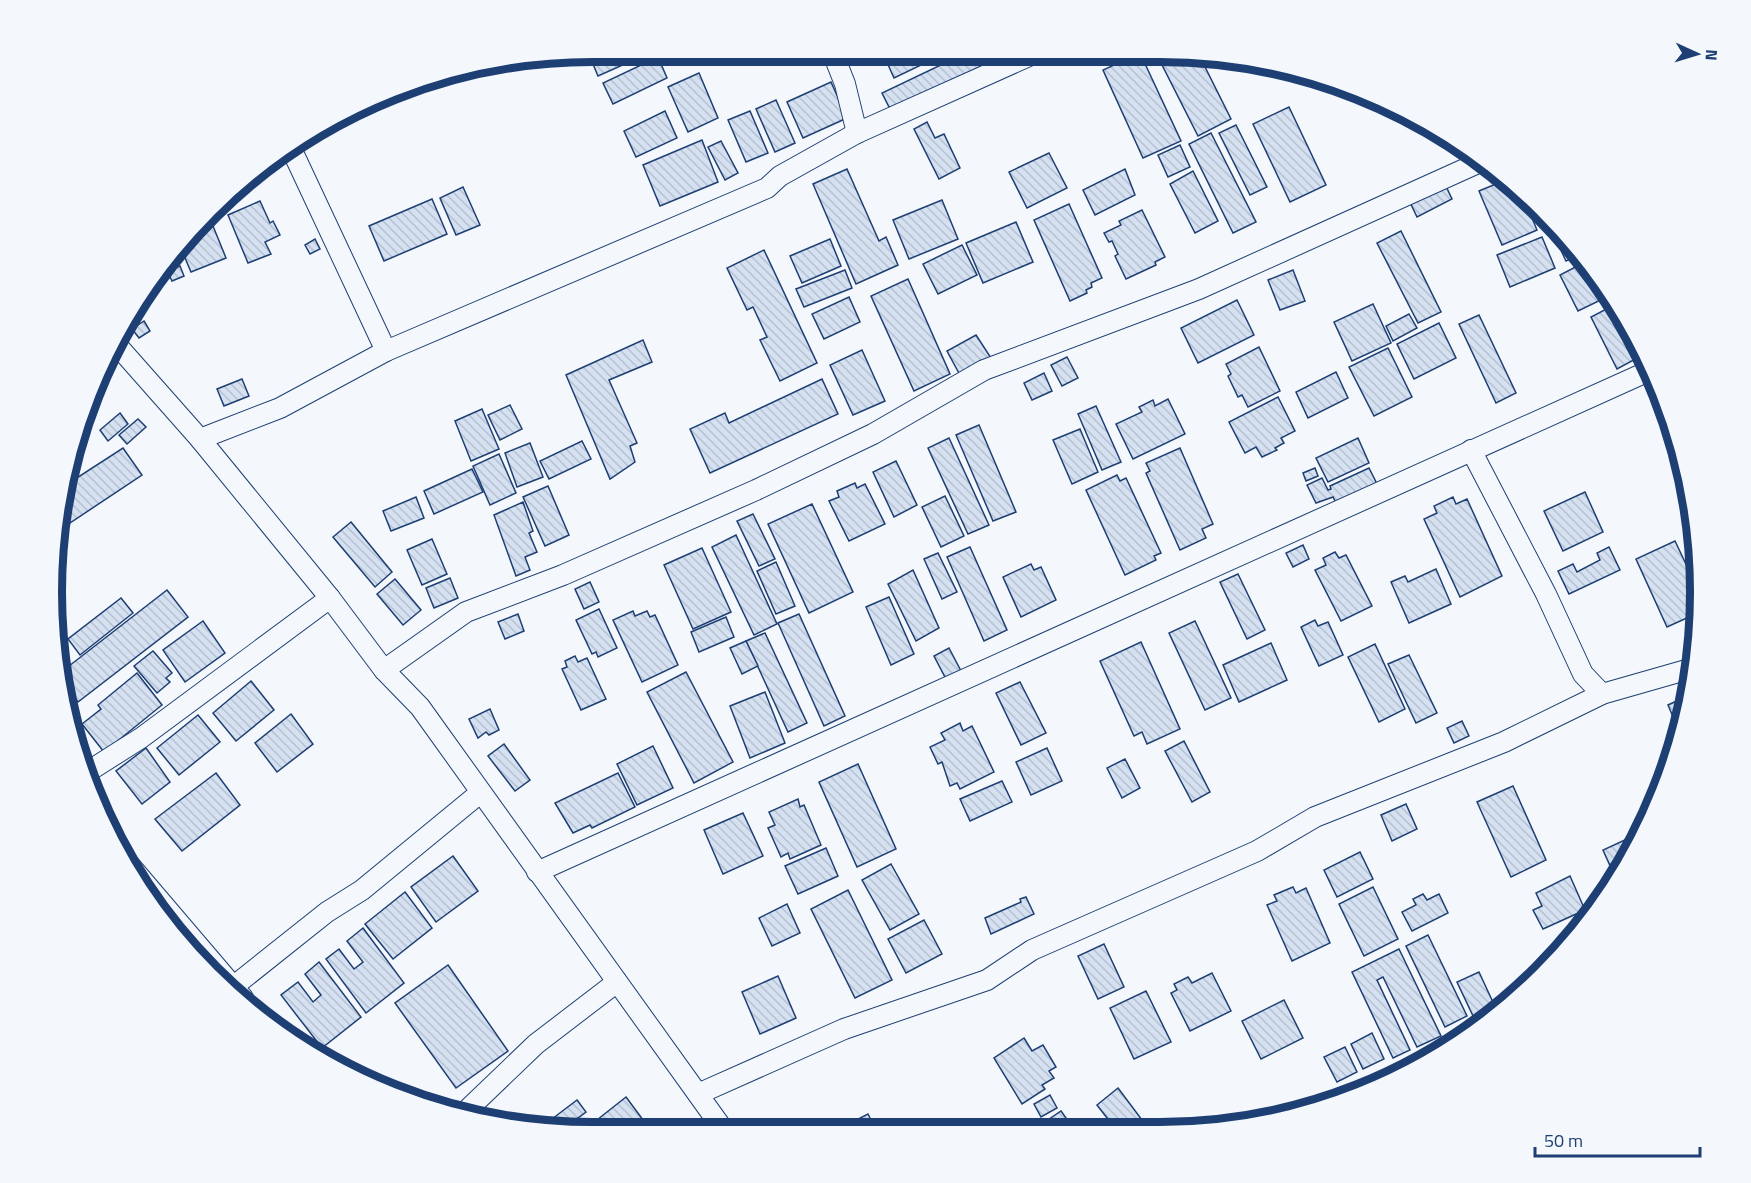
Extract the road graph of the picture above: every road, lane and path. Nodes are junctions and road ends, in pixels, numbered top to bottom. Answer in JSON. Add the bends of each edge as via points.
{"nodes":[{"id":1,"x":836,"y":62,"type":"edge"},
{"id":2,"x":1015,"y":62,"type":"edge"},
{"id":3,"x":857,"y":133,"type":"junction"},
{"id":4,"x":293,"y":154,"type":"edge"},
{"id":5,"x":1474,"y":165,"type":"edge"},
{"id":6,"x":120,"y":349,"type":"edge"},
{"id":7,"x":386,"y":351,"type":"junction"},
{"id":8,"x":1642,"y":374,"type":"edge"},
{"id":9,"x":200,"y":439,"type":"junction"},
{"id":10,"x":1471,"y":450,"type":"junction"},
{"id":11,"x":330,"y":598,"type":"junction"},
{"id":12,"x":384,"y":670,"type":"junction"},
{"id":13,"x":1683,"y":671,"type":"edge"},
{"id":14,"x":1583,"y":674,"type":"junction"},
{"id":15,"x":1602,"y":694,"type":"junction"},
{"id":16,"x":1576,"y":706,"type":"junction"},
{"id":17,"x":93,"y":769,"type":"edge"},
{"id":18,"x":480,"y":793,"type":"junction"},
{"id":19,"x":537,"y":872,"type":"junction"},
{"id":20,"x":169,"y":911,"type":"edge"},
{"id":21,"x":206,"y":955,"type":"edge"},
{"id":22,"x":616,"y":982,"type":"junction"},
{"id":23,"x":241,"y":989,"type":"edge"},
{"id":24,"x":698,"y":1094,"type":"junction"},
{"id":25,"x":470,"y":1107,"type":"edge"},
{"id":26,"x":718,"y":1122,"type":"edge"}],
"edges":[{"from":1,"to":3,"type":"street"},
{"from":2,"to":3,"type":"street"},
{"from":3,"to":7,"type":"street","via":[[780,176],[767,188]]},
{"from":4,"to":7,"type":"street"},
{"from":5,"to":12,"type":"street","via":[[1199,290],[984,370],[873,434],[756,490],[563,575],[466,612]]},
{"from":6,"to":9,"type":"street"},
{"from":7,"to":9,"type":"street","via":[[280,408]]},
{"from":8,"to":10,"type":"street"},
{"from":9,"to":11,"type":"street"},
{"from":10,"to":14,"type":"street"},
{"from":10,"to":19,"type":"street"},
{"from":11,"to":12,"type":"street"},
{"from":11,"to":17,"type":"street","via":[[141,738]]},
{"from":12,"to":18,"type":"street","via":[[420,707]]},
{"from":13,"to":15,"type":"street"},
{"from":14,"to":15,"type":"street"},
{"from":14,"to":16,"type":"street"},
{"from":15,"to":16,"type":"street"},
{"from":16,"to":24,"type":"street","via":[[1504,742],[1315,817],[1257,850],[1032,950],[987,980],[844,1029]]},
{"from":18,"to":19,"type":"street"},
{"from":18,"to":23,"type":"street","via":[[362,890],[327,912]]},
{"from":19,"to":22,"type":"street"},
{"from":20,"to":21,"type":"street"},
{"from":22,"to":24,"type":"street"},
{"from":22,"to":25,"type":"street","via":[[536,1044]]},
{"from":24,"to":26,"type":"street"}]}
